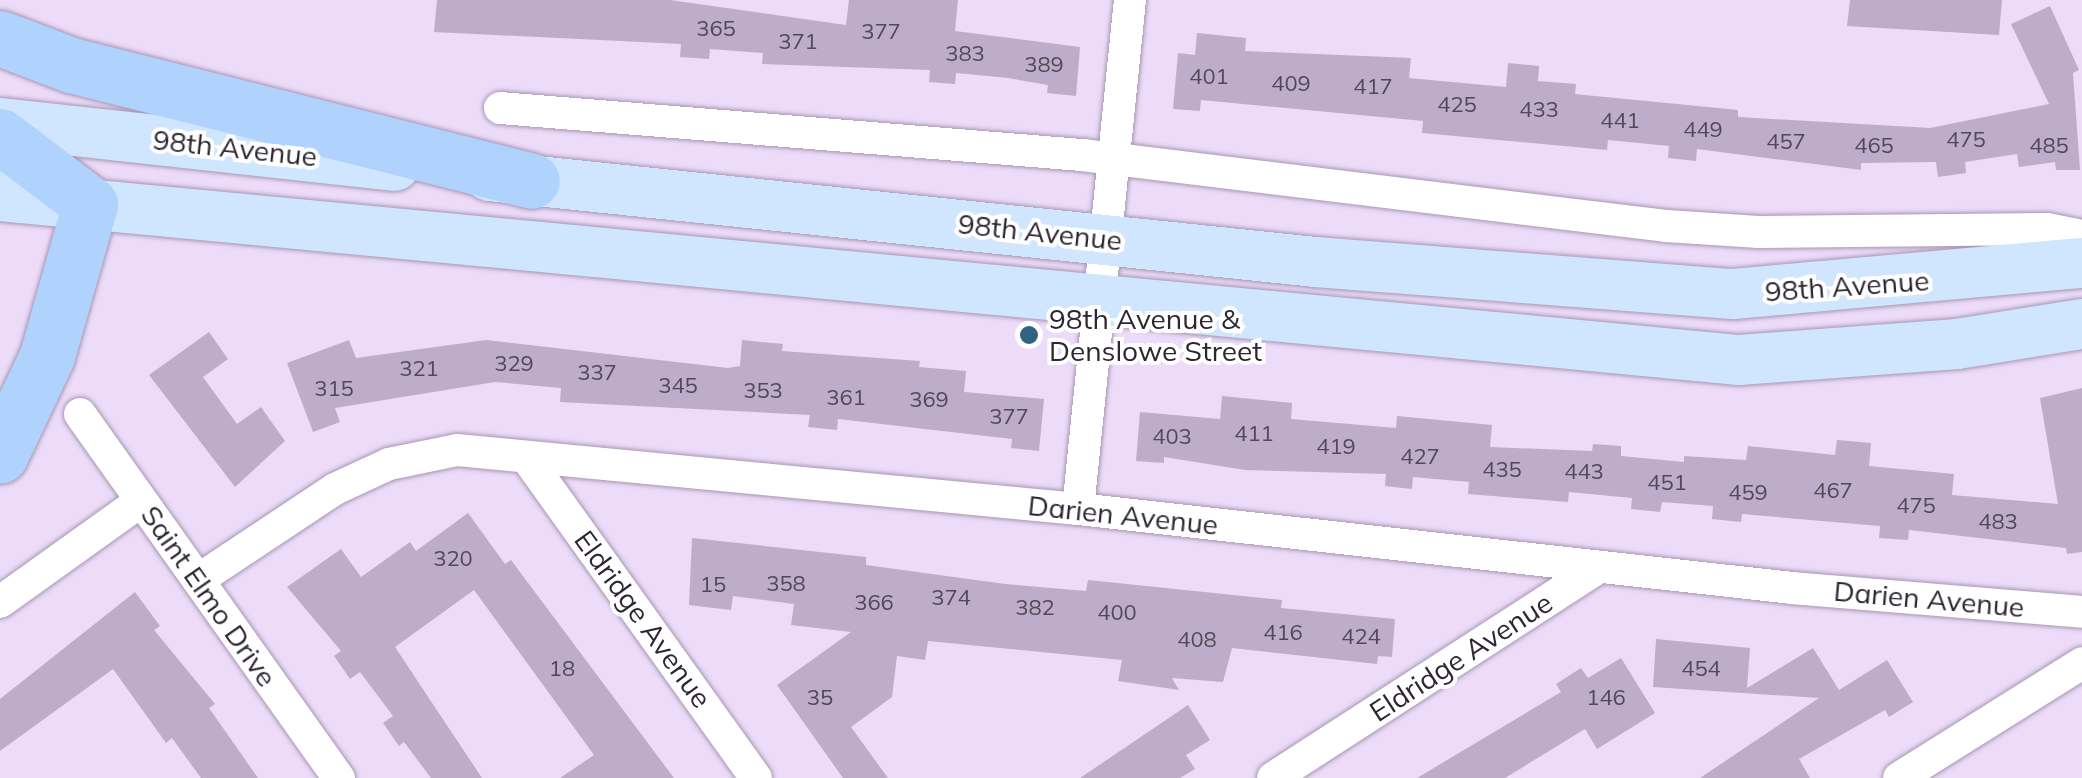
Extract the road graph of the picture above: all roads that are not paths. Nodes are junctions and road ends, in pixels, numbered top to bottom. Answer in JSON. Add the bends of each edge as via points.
{"nodes":[{"id":1,"x":1130,"y":0,"type":"edge"},
{"id":2,"x":0,"y":38,"type":"edge"},
{"id":3,"x":500,"y":108,"type":"dead end"},
{"id":4,"x":0,"y":122,"type":"edge"},
{"id":5,"x":0,"y":136,"type":"edge"},
{"id":6,"x":1115,"y":158,"type":"junction"},
{"id":7,"x":532,"y":181,"type":"junction"},
{"id":8,"x":0,"y":196,"type":"edge"},
{"id":9,"x":90,"y":204,"type":"junction"},
{"id":10,"x":2082,"y":236,"type":"edge"},
{"id":11,"x":1108,"y":238,"type":"junction"},
{"id":12,"x":2082,"y":264,"type":"edge"},
{"id":13,"x":1103,"y":304,"type":"junction"},
{"id":14,"x":2082,"y":324,"type":"edge"},
{"id":15,"x":80,"y":414,"type":"dead end"},
{"id":16,"x":0,"y":456,"type":"edge"},
{"id":17,"x":530,"y":461,"type":"junction"},
{"id":18,"x":141,"y":500,"type":"junction"},
{"id":19,"x":1078,"y":509,"type":"junction"},
{"id":20,"x":1598,"y":568,"type":"junction"},
{"id":21,"x":198,"y":580,"type":"junction"},
{"id":22,"x":0,"y":602,"type":"edge"},
{"id":23,"x":2082,"y":612,"type":"edge"},
{"id":24,"x":2082,"y":663,"type":"edge"},
{"id":25,"x":339,"y":778,"type":"edge"},
{"id":26,"x":756,"y":778,"type":"edge"},
{"id":27,"x":1273,"y":778,"type":"edge"},
{"id":28,"x":1899,"y":778,"type":"edge"}],
"edges":[{"from":1,"to":6,"type":"street"},
{"from":2,"to":7,"type":"highway","via":[[71,65]]},
{"from":3,"to":6,"type":"street","name":"98th Avenue"},
{"from":4,"to":7,"type":"main road","name":"98th Avenue"},
{"from":5,"to":9,"type":"highway"},
{"from":6,"to":10,"type":"street","name":"98th Avenue","via":[[1666,226],[1759,232],[2047,229]]},
{"from":6,"to":11,"type":"street"},
{"from":7,"to":11,"type":"main road","name":"98th Avenue"},
{"from":8,"to":9,"type":"main road"},
{"from":9,"to":13,"type":"main road"},
{"from":9,"to":16,"type":"highway","via":[[47,356]]},
{"from":11,"to":12,"type":"main road","name":"98th Avenue","via":[[1352,266],[1733,294]]},
{"from":11,"to":13,"type":"street"},
{"from":13,"to":14,"type":"main road","via":[[1740,360],[1957,344]]},
{"from":13,"to":19,"type":"street"},
{"from":15,"to":18,"type":"street","name":"Saint Elmo Drive"},
{"from":17,"to":19,"type":"street","name":"Darien Avenue"},
{"from":17,"to":21,"type":"street","name":"Darien Avenue","via":[[457,450],[389,464],[335,489]]},
{"from":17,"to":26,"type":"street","name":"Eldridge Avenue"},
{"from":18,"to":21,"type":"street","name":"Saint Elmo Drive"},
{"from":18,"to":22,"type":"street"},
{"from":19,"to":20,"type":"street","name":"Darien Avenue"},
{"from":20,"to":23,"type":"street","name":"Darien Avenue"},
{"from":20,"to":27,"type":"street","name":"Eldridge Avenue"},
{"from":21,"to":25,"type":"street","name":"Saint Elmo Drive"},
{"from":24,"to":28,"type":"street"}]}
